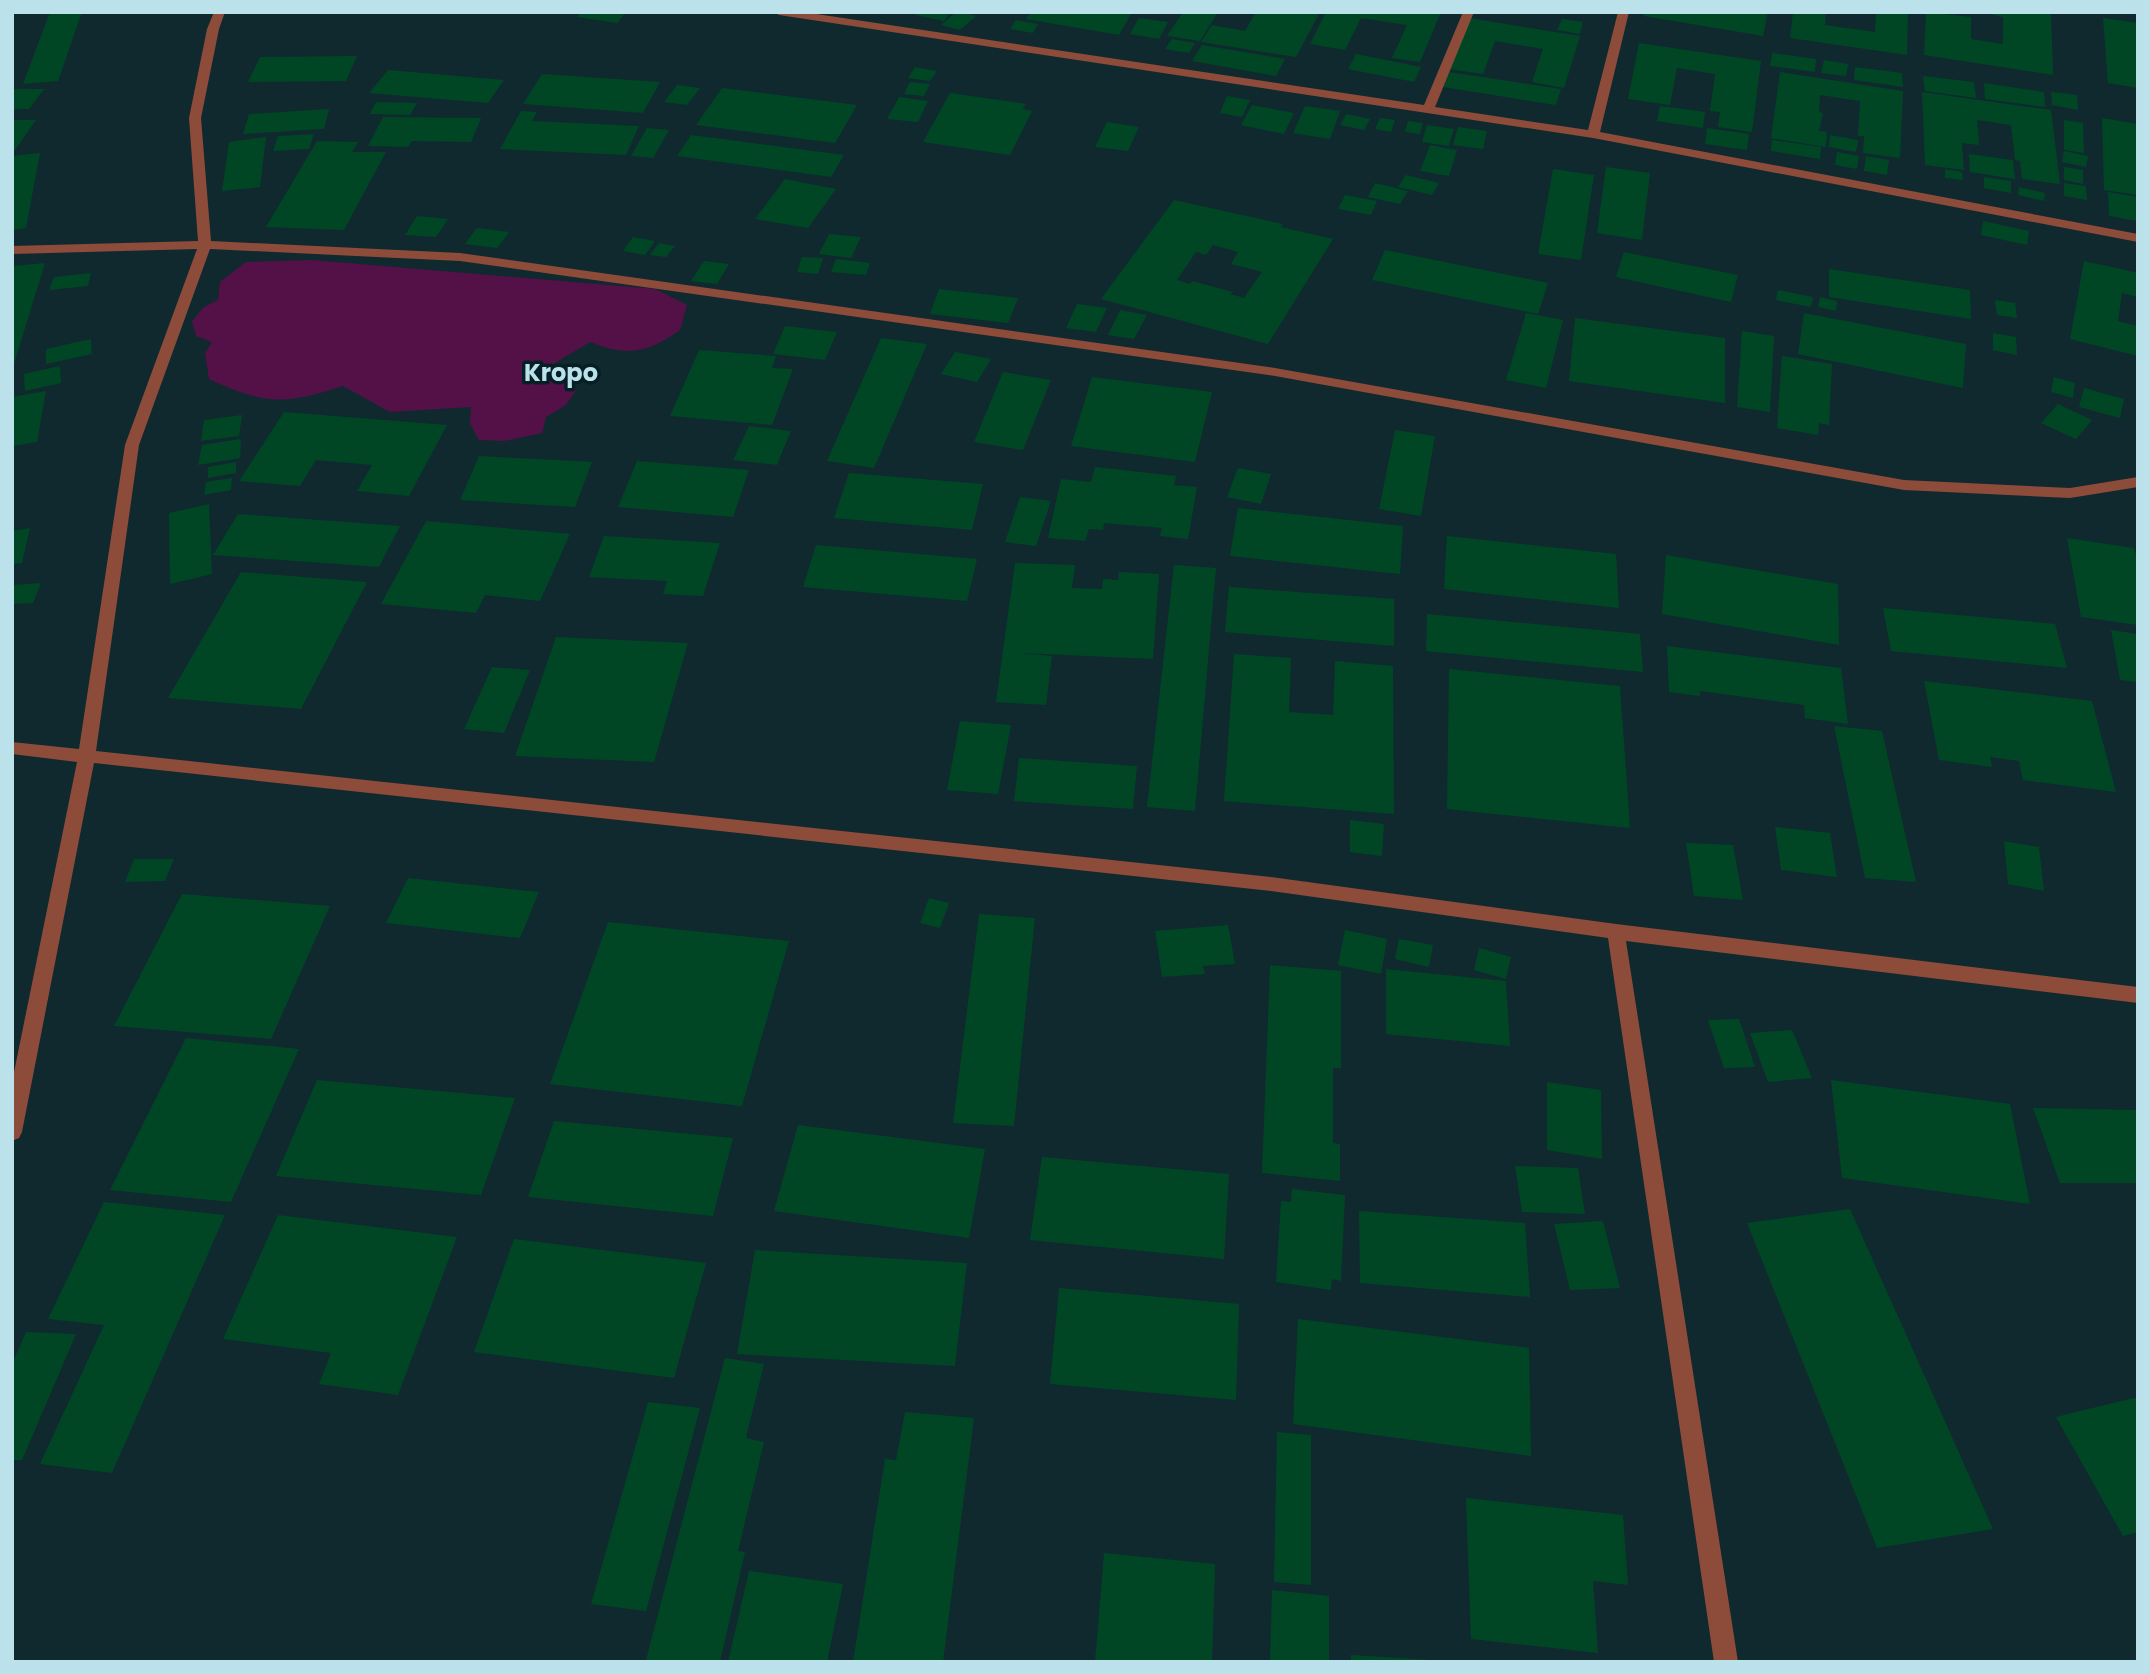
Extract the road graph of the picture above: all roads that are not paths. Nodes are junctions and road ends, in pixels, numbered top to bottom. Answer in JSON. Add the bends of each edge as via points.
{"nodes":[{"id":1,"x":220,"y":12,"type":"edge"},
{"id":2,"x":779,"y":12,"type":"edge"},
{"id":3,"x":1469,"y":12,"type":"edge"},
{"id":4,"x":1623,"y":12,"type":"edge"},
{"id":5,"x":1428,"y":110,"type":"junction"},
{"id":6,"x":1593,"y":134,"type":"junction"},
{"id":7,"x":2138,"y":238,"type":"edge"},
{"id":8,"x":205,"y":245,"type":"junction"},
{"id":9,"x":12,"y":250,"type":"edge"},
{"id":10,"x":2138,"y":482,"type":"edge"},
{"id":11,"x":12,"y":748,"type":"edge"},
{"id":12,"x":87,"y":755,"type":"junction"},
{"id":13,"x":1616,"y":932,"type":"junction"},
{"id":14,"x":2138,"y":995,"type":"edge"},
{"id":15,"x":12,"y":1132,"type":"edge"},
{"id":16,"x":1726,"y":1662,"type":"edge"}],
"edges":[{"from":1,"to":8,"type":"street","via":[[195,118]]},
{"from":2,"to":5,"type":"street"},
{"from":3,"to":5,"type":"street"},
{"from":4,"to":6,"type":"street"},
{"from":5,"to":6,"type":"street"},
{"from":6,"to":7,"type":"street"},
{"from":8,"to":9,"type":"street"},
{"from":8,"to":10,"type":"street","via":[[460,257],[1275,372],[1904,485],[2070,494]]},
{"from":8,"to":12,"type":"street","via":[[132,445]]},
{"from":11,"to":12,"type":"street"},
{"from":12,"to":13,"type":"street","via":[[1271,884]]},
{"from":12,"to":15,"type":"street"},
{"from":13,"to":14,"type":"street"},
{"from":13,"to":16,"type":"street"}]}
